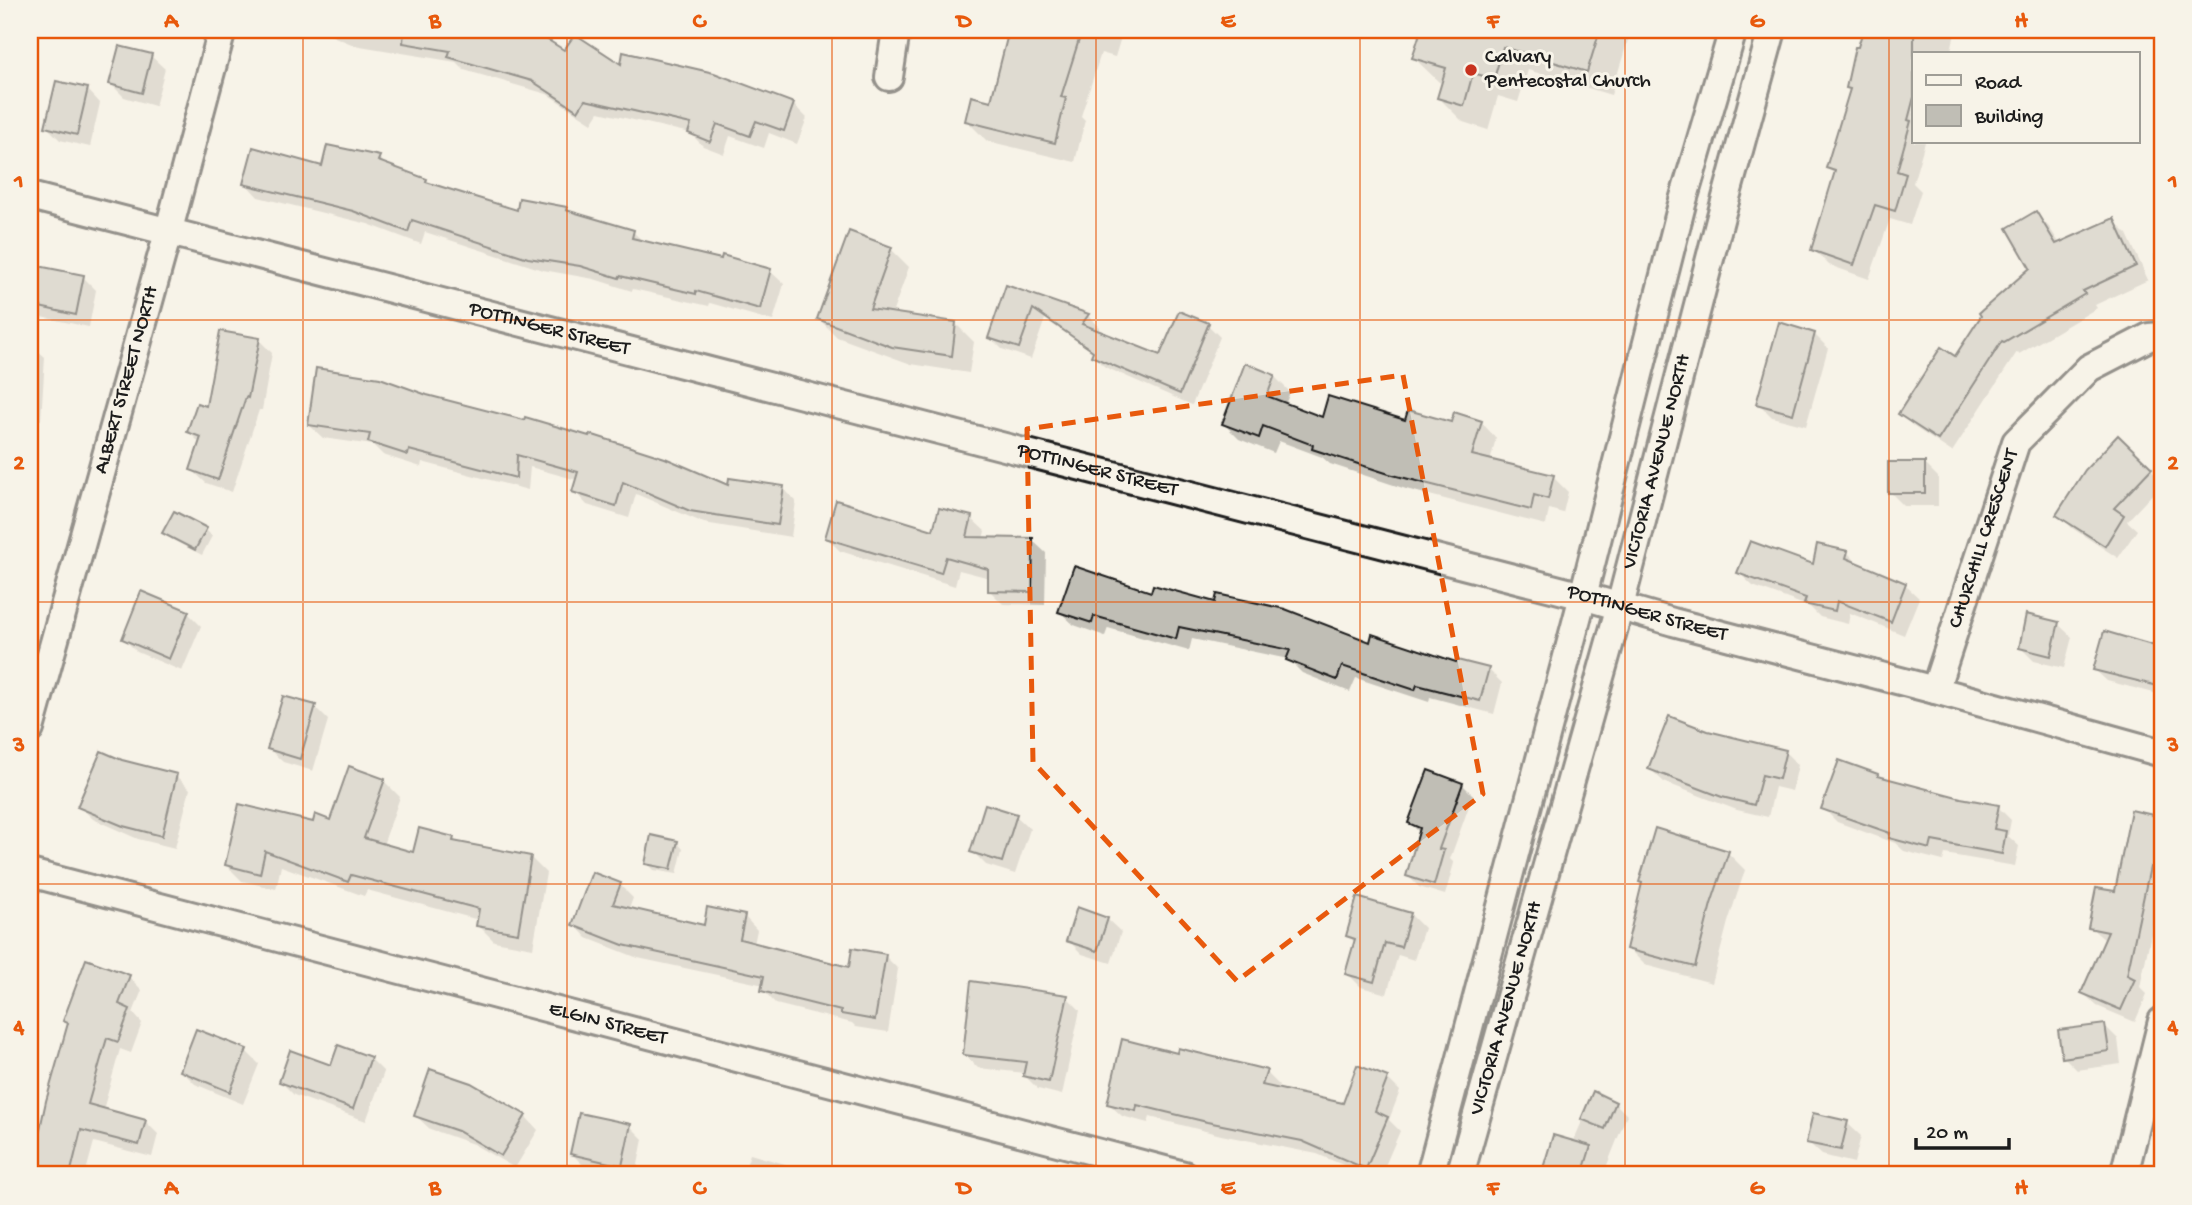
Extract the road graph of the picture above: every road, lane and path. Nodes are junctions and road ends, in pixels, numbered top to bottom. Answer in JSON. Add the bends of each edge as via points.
{"nodes":[{"id":1,"x":222,"y":30,"type":"edge"},
{"id":2,"x":896,"y":30,"type":"edge"},
{"id":3,"x":1733,"y":30,"type":"edge"},
{"id":4,"x":1772,"y":30,"type":"edge"},
{"id":5,"x":889,"y":77,"type":"dead end"},
{"id":6,"x":30,"y":196,"type":"edge"},
{"id":7,"x":168,"y":233,"type":"junction"},
{"id":8,"x":2162,"y":336,"type":"edge"},
{"id":9,"x":1583,"y":596,"type":"junction"},
{"id":10,"x":1620,"y":606,"type":"junction"},
{"id":11,"x":1935,"y":690,"type":"junction"},
{"id":12,"x":30,"y":729,"type":"edge"},
{"id":13,"x":2162,"y":753,"type":"edge"},
{"id":14,"x":30,"y":873,"type":"edge"},
{"id":15,"x":2162,"y":1021,"type":"edge"},
{"id":16,"x":1184,"y":1175,"type":"edge"},
{"id":17,"x":1430,"y":1175,"type":"edge"},
{"id":18,"x":1460,"y":1175,"type":"edge"},
{"id":19,"x":2124,"y":1175,"type":"edge"}],
"edges":[{"from":1,"to":7,"type":"street","name":"ALBERT STREET NORTH"},
{"from":2,"to":5,"type":"street"},
{"from":3,"to":9,"type":"street","name":"VICTORIA AVENUE NORTH","via":[[1682,204]]},
{"from":4,"to":10,"type":"street","name":"VICTORIA AVENUE NORTH"},
{"from":6,"to":7,"type":"street","name":"POTTINGER STREET"},
{"from":7,"to":9,"type":"street","name":"POTTINGER STREET"},
{"from":7,"to":12,"type":"street","name":"ALBERT STREET NORTH"},
{"from":8,"to":11,"type":"street","name":"CHURCHILL CRESCENT","via":[[2149,337],[2088,368],[2015,442]]},
{"from":9,"to":10,"type":"street","name":"POTTINGER STREET"},
{"from":9,"to":17,"type":"street","name":"VICTORIA AVENUE NORTH"},
{"from":10,"to":11,"type":"street","name":"POTTINGER STREET"},
{"from":10,"to":18,"type":"street","name":"VICTORIA AVENUE NORTH"},
{"from":11,"to":13,"type":"street","name":"POTTINGER STREET"},
{"from":14,"to":16,"type":"street","name":"ELGIN STREET"},
{"from":15,"to":19,"type":"street"}]}
